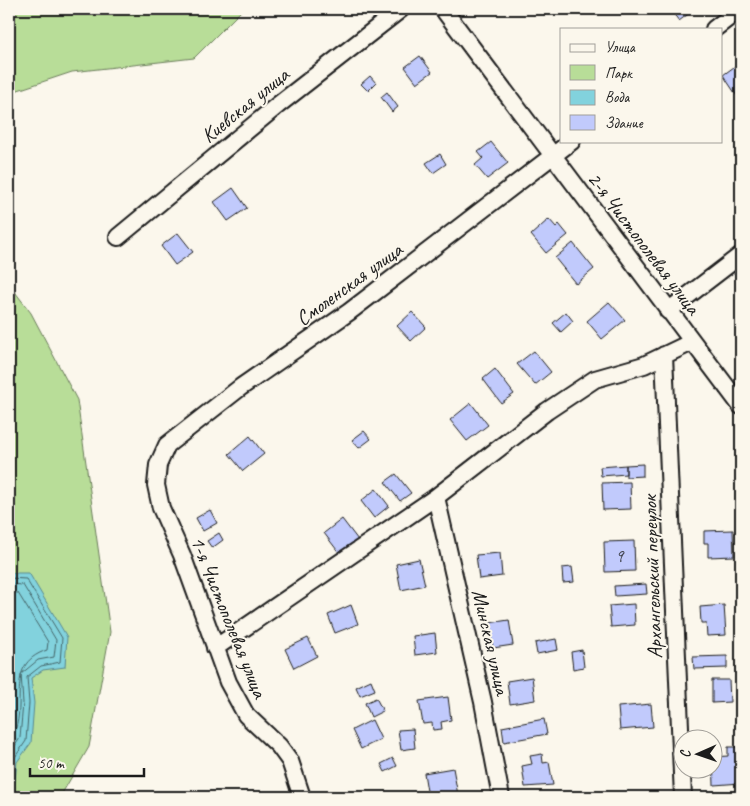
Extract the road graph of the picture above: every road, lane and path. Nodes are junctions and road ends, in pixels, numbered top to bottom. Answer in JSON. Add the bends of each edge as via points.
{"nodes":[{"id":1,"x":401,"y":9,"type":"edge"},
{"id":2,"x":443,"y":9,"type":"edge"},
{"id":3,"x":740,"y":9,"type":"edge"},
{"id":4,"x":715,"y":28,"type":"edge"},
{"id":5,"x":571,"y":142,"type":"edge"},
{"id":6,"x":552,"y":156,"type":"junction"},
{"id":7,"x":118,"y":237,"type":"dead end"},
{"id":8,"x":741,"y":255,"type":"edge"},
{"id":9,"x":668,"y":311,"type":"junction"},
{"id":10,"x":692,"y":342,"type":"junction"},
{"id":11,"x":664,"y":355,"type":"junction"},
{"id":12,"x":741,"y":406,"type":"edge"},
{"id":13,"x":158,"y":465,"type":"joint"},
{"id":14,"x":436,"y":497,"type":"junction"},
{"id":15,"x":215,"y":648,"type":"junction"},
{"id":16,"x":302,"y":797,"type":"edge"},
{"id":17,"x":501,"y":797,"type":"edge"},
{"id":18,"x":683,"y":797,"type":"edge"}],
"edges":[{"from":1,"to":7,"type":"street","name":"Киевская улица"},
{"from":2,"to":6,"type":"street","name":"2-я Чистополевая улица"},
{"from":3,"to":4,"type":"street"},
{"from":5,"to":6,"type":"street","name":"Смоленская улица"},
{"from":6,"to":9,"type":"street","name":"2-я Чистополевая улица"},
{"from":6,"to":13,"type":"street","name":"Смоленская улица","via":[[350,312],[241,387],[167,445]]},
{"from":8,"to":9,"type":"street"},
{"from":9,"to":10,"type":"street","name":"2-я Чистополевая улица"},
{"from":10,"to":11,"type":"street"},
{"from":10,"to":12,"type":"street","name":"2-я Чистополевая улица"},
{"from":11,"to":14,"type":"street","via":[[644,365],[595,379],[547,411]]},
{"from":11,"to":18,"type":"street","name":"Архангельский переулок"},
{"from":13,"to":15,"type":"street","name":"1-я Чистополевая улица","via":[[156,485],[161,508],[182,555]]},
{"from":14,"to":15,"type":"street"},
{"from":14,"to":17,"type":"street","name":"Минская улица","via":[[483,702]]},
{"from":15,"to":16,"type":"street","name":"1-я Чистополевая улица","via":[[246,715],[290,761]]}]}
